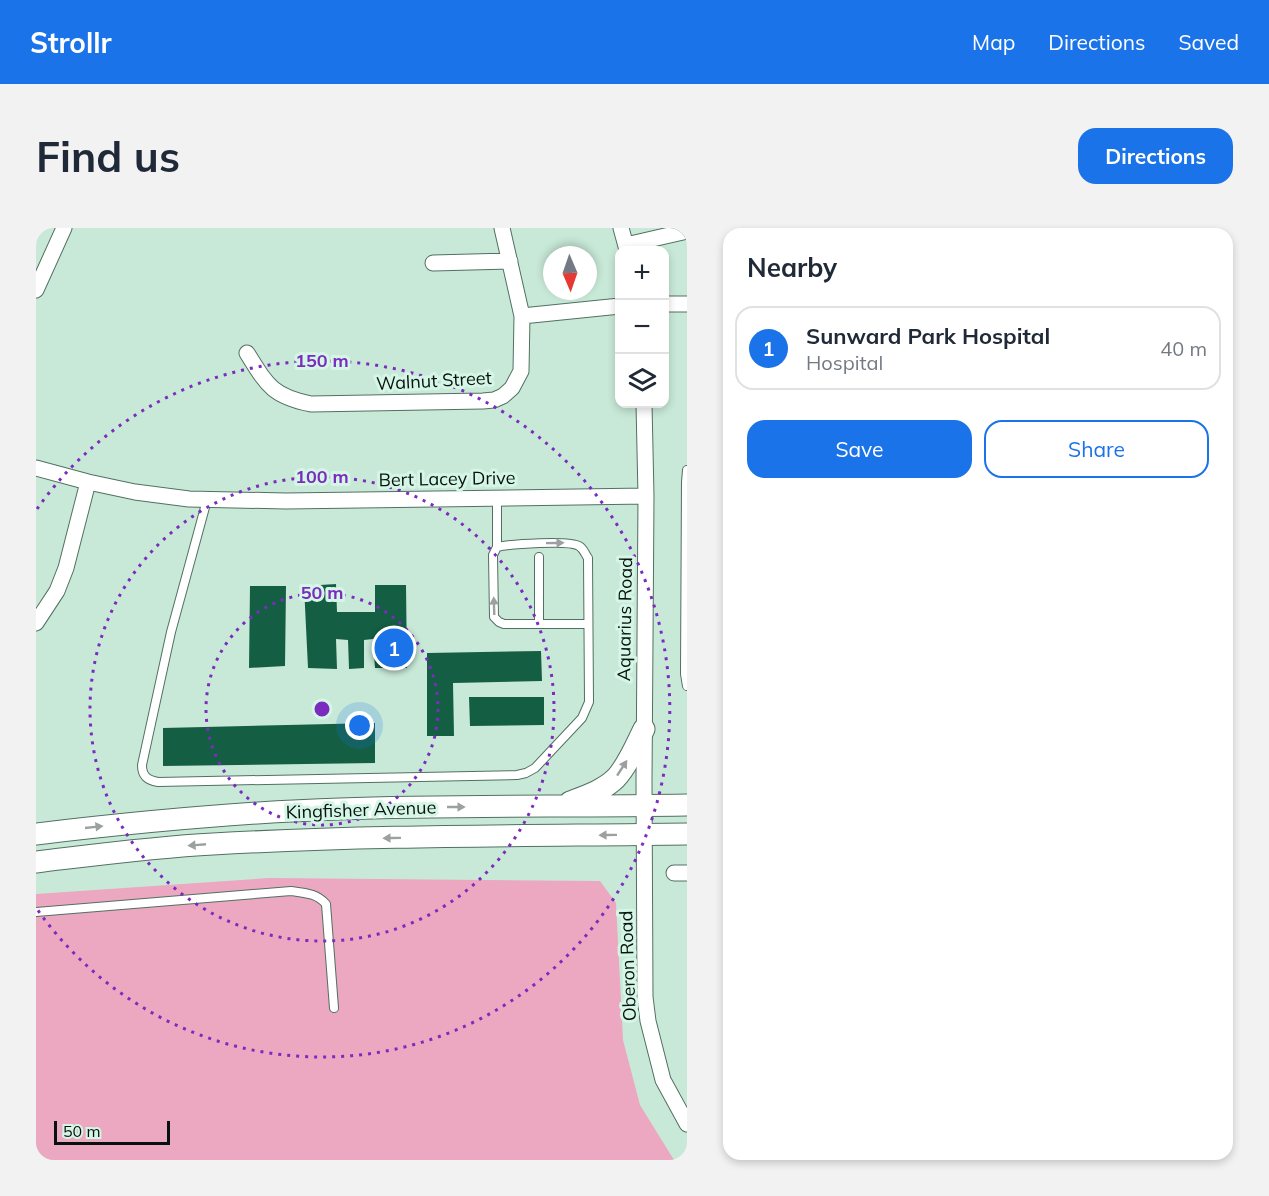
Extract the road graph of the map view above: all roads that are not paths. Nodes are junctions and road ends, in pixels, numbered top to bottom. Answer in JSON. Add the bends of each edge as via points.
{"nodes":[{"id":1,"x":64,"y":228,"type":"edge"},
{"id":2,"x":502,"y":228,"type":"edge"},
{"id":3,"x":621,"y":228,"type":"edge"},
{"id":4,"x":687,"y":231,"type":"edge"},
{"id":5,"x":626,"y":246,"type":"edge"},
{"id":6,"x":634,"y":246,"type":"edge"},
{"id":7,"x":510,"y":261,"type":"junction"},
{"id":8,"x":433,"y":263,"type":"dead end"},
{"id":9,"x":36,"y":290,"type":"edge"},
{"id":10,"x":669,"y":304,"type":"edge"},
{"id":11,"x":687,"y":304,"type":"edge"},
{"id":12,"x":615,"y":307,"type":"edge"},
{"id":13,"x":522,"y":316,"type":"junction"},
{"id":14,"x":247,"y":353,"type":"dead end"},
{"id":15,"x":644,"y":408,"type":"edge"},
{"id":16,"x":36,"y":468,"type":"edge"},
{"id":17,"x":687,"y":470,"type":"edge"},
{"id":18,"x":88,"y":482,"type":"junction"},
{"id":19,"x":646,"y":496,"type":"junction"},
{"id":20,"x":497,"y":498,"type":"junction"},
{"id":21,"x":207,"y":500,"type":"junction"},
{"id":22,"x":497,"y":547,"type":"junction"},
{"id":23,"x":539,"y":557,"type":"dead end"},
{"id":24,"x":36,"y":623,"type":"edge"},
{"id":25,"x":539,"y":624,"type":"junction"},
{"id":26,"x":588,"y":624,"type":"junction"},
{"id":27,"x":687,"y":686,"type":"edge"},
{"id":28,"x":644,"y":729,"type":"junction"},
{"id":29,"x":687,"y":805,"type":"edge"},
{"id":30,"x":644,"y":806,"type":"junction"},
{"id":31,"x":556,"y":807,"type":"junction"},
{"id":32,"x":36,"y":834,"type":"edge"},
{"id":33,"x":687,"y":834,"type":"edge"},
{"id":34,"x":645,"y":835,"type":"junction"},
{"id":35,"x":36,"y":862,"type":"edge"},
{"id":36,"x":36,"y":912,"type":"edge"},
{"id":37,"x":334,"y":1008,"type":"dead end"},
{"id":38,"x":687,"y":1124,"type":"edge"}],
"edges":[{"from":1,"to":9,"type":"street"},
{"from":2,"to":7,"type":"street","name":"Walnut Street"},
{"from":3,"to":5,"type":"street"},
{"from":4,"to":6,"type":"street"},
{"from":7,"to":8,"type":"street"},
{"from":7,"to":13,"type":"street","name":"Walnut Street"},
{"from":10,"to":11,"type":"street"},
{"from":12,"to":13,"type":"street"},
{"from":13,"to":14,"type":"street","name":"Walnut Street","via":[[521,371],[512,388],[494,400],[326,404],[297,401],[273,390]]},
{"from":15,"to":19,"type":"street","name":"Aquarius Road"},
{"from":16,"to":18,"type":"street","name":"Bert Lacey Drive"},
{"from":17,"to":27,"type":"lane"},
{"from":18,"to":21,"type":"street","name":"Bert Lacey Drive"},
{"from":18,"to":24,"type":"street","via":[[66,568],[57,591]]},
{"from":19,"to":20,"type":"street","name":"Bert Lacey Drive"},
{"from":19,"to":28,"type":"street","name":"Aquarius Road"},
{"from":20,"to":21,"type":"street","name":"Bert Lacey Drive"},
{"from":20,"to":22,"type":"lane"},
{"from":21,"to":26,"type":"lane","via":[[171,632],[142,765],[145,777],[152,781],[526,773],[582,717],[589,702]]},
{"from":25,"to":22,"type":"lane","one_way":true,"via":[[504,624],[495,617],[493,555]]},
{"from":22,"to":26,"type":"lane","one_way":true,"via":[[569,543],[584,550],[588,558]]},
{"from":23,"to":25,"type":"lane"},
{"from":25,"to":26,"type":"lane"},
{"from":28,"to":30,"type":"street","name":"Aquarius Road"},
{"from":31,"to":28,"type":"street","one_way":true,"via":[[590,795],[616,778]]},
{"from":29,"to":30,"type":"street","name":"Kingfisher Avenue"},
{"from":30,"to":31,"type":"street","name":"Kingfisher Avenue"},
{"from":30,"to":34,"type":"street","name":"Aquarius Road"},
{"from":32,"to":31,"type":"street","name":"Kingfisher Avenue","one_way":true,"via":[[296,811]]},
{"from":33,"to":34,"type":"street","name":"Kingfisher Avenue"},
{"from":34,"to":35,"type":"street","name":"Kingfisher Avenue","one_way":true,"via":[[296,839],[147,849]]},
{"from":34,"to":38,"type":"street","name":"Oberon Road","via":[[648,1021],[663,1080]]},
{"from":36,"to":37,"type":"lane","via":[[291,891],[308,893],[326,904]]}]}
